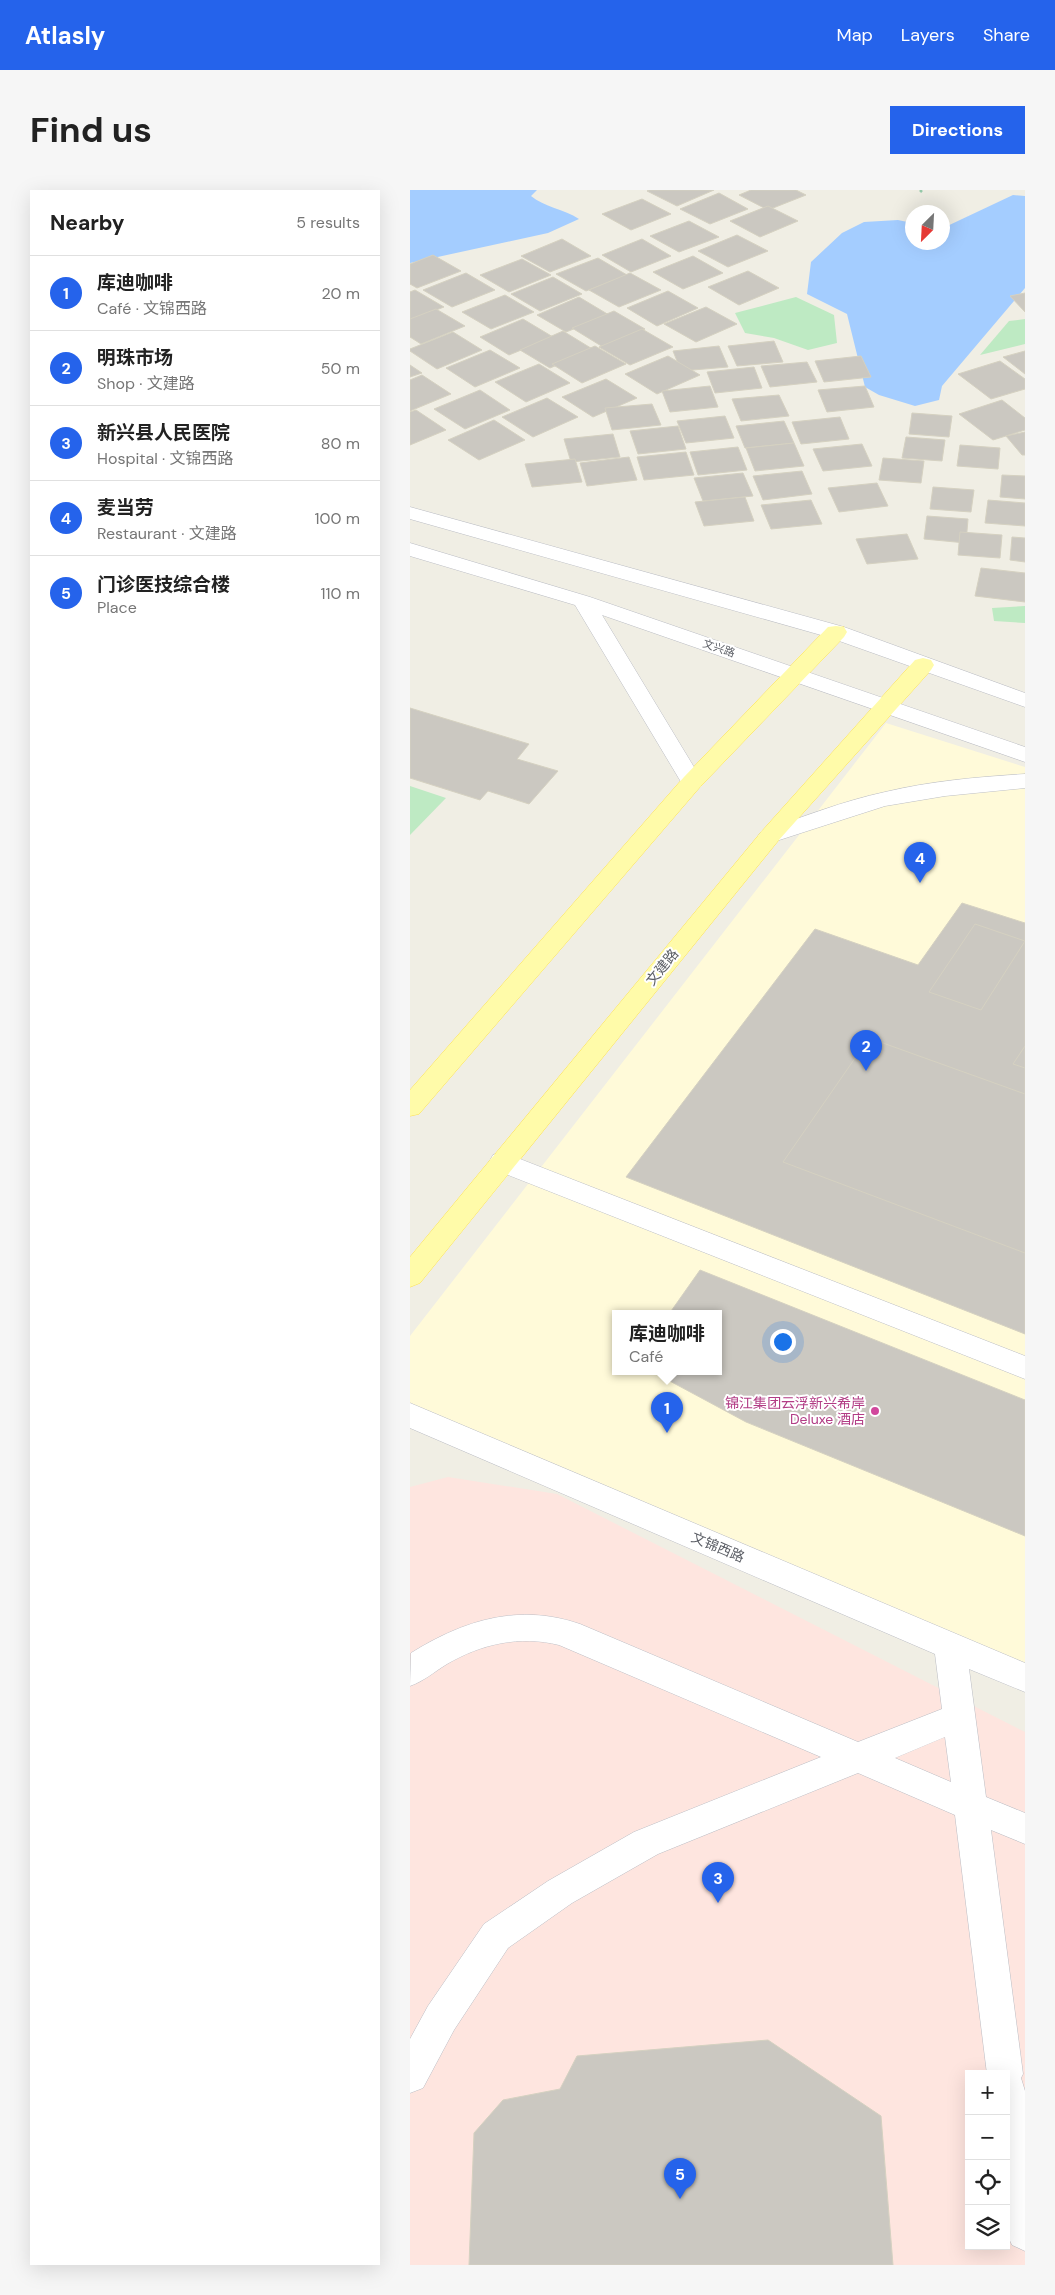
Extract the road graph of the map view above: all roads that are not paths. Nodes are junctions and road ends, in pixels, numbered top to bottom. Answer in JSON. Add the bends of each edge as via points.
{"nodes":[{"id":1,"x":410,"y":513,"type":"edge"},
{"id":2,"x":410,"y":549,"type":"edge"},
{"id":3,"x":583,"y":601,"type":"junction"},
{"id":4,"x":836,"y":632,"type":"junction"},
{"id":5,"x":923,"y":665,"type":"junction"},
{"id":6,"x":795,"y":675,"type":"junction"},
{"id":7,"x":1025,"y":700,"type":"edge"},
{"id":8,"x":886,"y":706,"type":"junction"},
{"id":9,"x":1025,"y":755,"type":"edge"},
{"id":10,"x":1025,"y":781,"type":"edge"},
{"id":11,"x":692,"y":782,"type":"junction"},
{"id":12,"x":770,"y":836,"type":"junction"},
{"id":13,"x":410,"y":1107,"type":"edge"},
{"id":14,"x":502,"y":1162,"type":"junction"},
{"id":15,"x":410,"y":1276,"type":"edge"},
{"id":16,"x":1025,"y":1368,"type":"edge"},
{"id":17,"x":410,"y":1415,"type":"edge"},
{"id":18,"x":950,"y":1646,"type":"junction"},
{"id":19,"x":410,"y":1672,"type":"edge"},
{"id":20,"x":1025,"y":1678,"type":"edge"},
{"id":21,"x":959,"y":1717,"type":"junction"},
{"id":22,"x":860,"y":1758,"type":"junction"},
{"id":23,"x":971,"y":1806,"type":"junction"},
{"id":24,"x":1025,"y":1829,"type":"edge"},
{"id":25,"x":1004,"y":2070,"type":"edge"},
{"id":26,"x":410,"y":2075,"type":"edge"},
{"id":27,"x":1010,"y":2080,"type":"edge"},
{"id":28,"x":1025,"y":2087,"type":"edge"},
{"id":29,"x":1010,"y":2115,"type":"edge"},
{"id":30,"x":1025,"y":2232,"type":"edge"}],
"edges":[{"from":1,"to":4,"type":"street"},
{"from":2,"to":3,"type":"street","name":"文兴路"},
{"from":3,"to":6,"type":"street","name":"文兴路"},
{"from":3,"to":11,"type":"street"},
{"from":4,"to":5,"type":"street"},
{"from":4,"to":6,"type":"main road"},
{"from":5,"to":7,"type":"street"},
{"from":5,"to":8,"type":"main road","name":"文建路"},
{"from":6,"to":8,"type":"street","name":"文兴路"},
{"from":6,"to":11,"type":"main road"},
{"from":8,"to":9,"type":"street","name":"文兴路"},
{"from":8,"to":12,"type":"main road","name":"文建路"},
{"from":10,"to":12,"type":"street","via":[[993,783],[866,804]]},
{"from":11,"to":13,"type":"main road"},
{"from":12,"to":14,"type":"main road","name":"文建路"},
{"from":14,"to":15,"type":"main road","name":"文建路"},
{"from":14,"to":16,"type":"street"},
{"from":17,"to":18,"type":"street","name":"文锦西路"},
{"from":18,"to":20,"type":"street","name":"文锦西路"},
{"from":18,"to":21,"type":"street"},
{"from":19,"to":22,"type":"street","via":[[476,1634],[528,1626],[570,1634]]},
{"from":21,"to":22,"type":"street"},
{"from":21,"to":23,"type":"street"},
{"from":22,"to":23,"type":"street"},
{"from":22,"to":26,"type":"street","via":[[646,1843],[560,1892],[496,1936],[441,2018]]},
{"from":23,"to":24,"type":"street"},
{"from":23,"to":25,"type":"street"},
{"from":27,"to":28,"type":"street"},
{"from":29,"to":30,"type":"street"}]}
